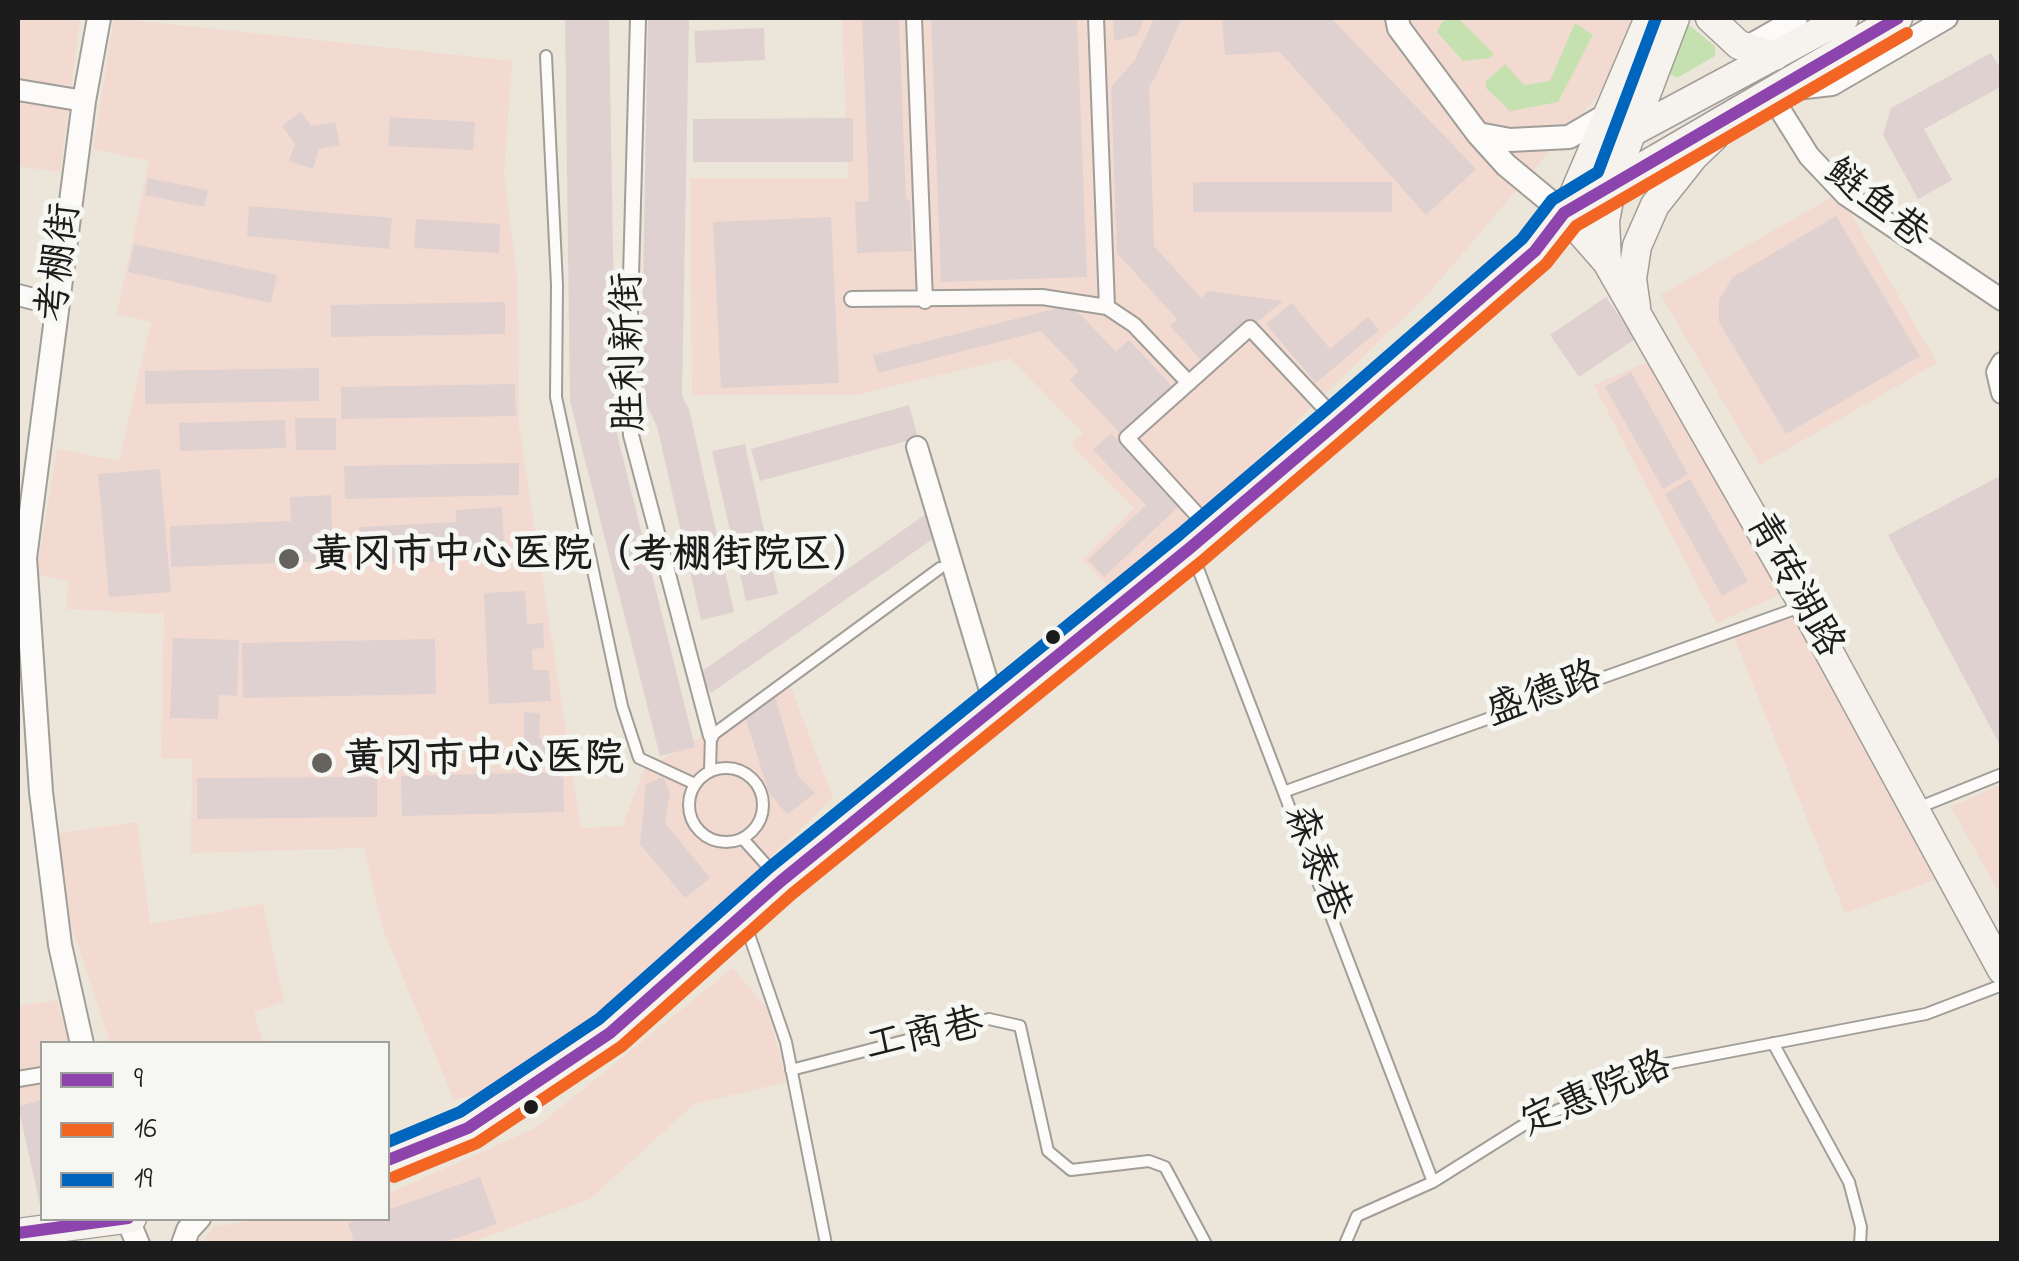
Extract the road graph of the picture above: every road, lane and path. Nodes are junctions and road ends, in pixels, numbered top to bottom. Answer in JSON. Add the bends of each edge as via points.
{"nodes":[{"id":1,"x":99,"y":18,"type":"edge"},
{"id":2,"x":638,"y":18,"type":"edge"},
{"id":3,"x":914,"y":18,"type":"edge"},
{"id":4,"x":1096,"y":18,"type":"edge"},
{"id":5,"x":1397,"y":18,"type":"edge"},
{"id":6,"x":1649,"y":18,"type":"edge"},
{"id":7,"x":1675,"y":18,"type":"edge"},
{"id":8,"x":1710,"y":18,"type":"edge"},
{"id":9,"x":1797,"y":18,"type":"edge"},
{"id":10,"x":1844,"y":18,"type":"edge"},
{"id":11,"x":1898,"y":18,"type":"edge"},
{"id":12,"x":1947,"y":18,"type":"edge"},
{"id":13,"x":1746,"y":47,"type":"junction"},
{"id":14,"x":546,"y":56,"type":"dead end"},
{"id":15,"x":1775,"y":56,"type":"junction"},
{"id":16,"x":18,"y":90,"type":"edge"},
{"id":17,"x":1762,"y":96,"type":"junction"},
{"id":18,"x":84,"y":100,"type":"junction"},
{"id":19,"x":1612,"y":110,"type":"junction"},
{"id":20,"x":1632,"y":132,"type":"junction"},
{"id":21,"x":1478,"y":134,"type":"junction"},
{"id":22,"x":1593,"y":154,"type":"junction"},
{"id":23,"x":1612,"y":184,"type":"junction"},
{"id":24,"x":1564,"y":213,"type":"junction"},
{"id":25,"x":1608,"y":262,"type":"junction"},
{"id":26,"x":18,"y":295,"type":"edge"},
{"id":27,"x":852,"y":299,"type":"dead end"},
{"id":28,"x":2002,"y":300,"type":"edge"},
{"id":29,"x":925,"y":301,"type":"junction"},
{"id":30,"x":57,"y":305,"type":"junction"},
{"id":31,"x":1107,"y":308,"type":"junction"},
{"id":32,"x":1637,"y":314,"type":"junction"},
{"id":33,"x":2002,"y":363,"type":"edge"},
{"id":34,"x":1189,"y":383,"type":"junction"},
{"id":35,"x":2002,"y":393,"type":"edge"},
{"id":36,"x":1338,"y":422,"type":"junction"},
{"id":37,"x":917,"y":448,"type":"dead end"},
{"id":38,"x":1200,"y":539,"type":"junction"},
{"id":39,"x":940,"y":568,"type":"dead end"},
{"id":40,"x":22,"y":591,"type":"edge"},
{"id":41,"x":1804,"y":606,"type":"junction"},
{"id":42,"x":995,"y":707,"type":"junction"},
{"id":43,"x":710,"y":736,"type":"junction"},
{"id":44,"x":710,"y":771,"type":"junction"},
{"id":45,"x":2002,"y":774,"type":"edge"},
{"id":46,"x":695,"y":784,"type":"junction"},
{"id":47,"x":1286,"y":790,"type":"junction"},
{"id":48,"x":1915,"y":809,"type":"junction"},
{"id":49,"x":743,"y":839,"type":"junction"},
{"id":50,"x":781,"y":881,"type":"junction"},
{"id":51,"x":743,"y":916,"type":"junction"},
{"id":52,"x":2002,"y":970,"type":"edge"},
{"id":53,"x":2002,"y":985,"type":"edge"},
{"id":54,"x":81,"y":1041,"type":"edge"},
{"id":55,"x":1773,"y":1043,"type":"junction"},
{"id":56,"x":791,"y":1070,"type":"junction"},
{"id":57,"x":390,"y":1159,"type":"edge"},
{"id":58,"x":1433,"y":1182,"type":"junction"},
{"id":59,"x":106,"y":1221,"type":"edge"},
{"id":60,"x":196,"y":1221,"type":"edge"},
{"id":61,"x":37,"y":1227,"type":"edge"},
{"id":62,"x":70,"y":1244,"type":"edge"},
{"id":63,"x":183,"y":1244,"type":"edge"},
{"id":64,"x":826,"y":1244,"type":"edge"},
{"id":65,"x":1206,"y":1244,"type":"edge"},
{"id":66,"x":1346,"y":1244,"type":"edge"},
{"id":67,"x":1860,"y":1244,"type":"edge"}],
"edges":[{"from":1,"to":18,"type":"street","name":"考棚街"},
{"from":2,"to":43,"type":"street","name":"胜利新街","via":[[631,434]]},
{"from":3,"to":29,"type":"street"},
{"from":4,"to":31,"type":"street"},
{"from":5,"to":21,"type":"street"},
{"from":6,"to":19,"type":"main road"},
{"from":7,"to":20,"type":"main road"},
{"from":8,"to":13,"type":"main road"},
{"from":9,"to":13,"type":"street"},
{"from":10,"to":15,"type":"main road"},
{"from":11,"to":17,"type":"main road"},
{"from":12,"to":17,"type":"street","via":[[1832,84]]},
{"from":13,"to":15,"type":"main road"},
{"from":14,"to":46,"type":"lane","via":[[556,397],[639,758]]},
{"from":15,"to":20,"type":"main road"},
{"from":16,"to":18,"type":"street"},
{"from":17,"to":23,"type":"main road"},
{"from":17,"to":28,"type":"street","name":"鲢鱼巷","via":[[1846,195]]},
{"from":17,"to":32,"type":"main road","via":[[1694,156],[1655,205],[1637,246]]},
{"from":18,"to":30,"type":"street","name":"考棚街"},
{"from":19,"to":21,"type":"street","via":[[1570,137]]},
{"from":19,"to":22,"type":"main road"},
{"from":20,"to":22,"type":"main road"},
{"from":20,"to":23,"type":"main road"},
{"from":21,"to":24,"type":"street"},
{"from":22,"to":24,"type":"main road"},
{"from":23,"to":24,"type":"main road"},
{"from":23,"to":25,"type":"main road","via":[[1605,221]]},
{"from":24,"to":25,"type":"main road","name":"青砖湖路"},
{"from":24,"to":36,"type":"main road","via":[[1535,252]]},
{"from":25,"to":32,"type":"main road","name":"青砖湖路"},
{"from":26,"to":30,"type":"street"},
{"from":27,"to":29,"type":"street"},
{"from":29,"to":31,"type":"street","via":[[1042,297]]},
{"from":30,"to":40,"type":"street","name":"考棚街"},
{"from":31,"to":34,"type":"street","via":[[1134,325]]},
{"from":32,"to":41,"type":"main road","name":"青砖湖路"},
{"from":33,"to":35,"type":"street"},
{"from":34,"to":36,"type":"street","via":[[1250,328]]},
{"from":34,"to":38,"type":"street","via":[[1127,438]]},
{"from":36,"to":38,"type":"main road"},
{"from":37,"to":42,"type":"street"},
{"from":38,"to":42,"type":"main road"},
{"from":38,"to":47,"type":"lane","name":"森泰巷"},
{"from":39,"to":43,"type":"lane"},
{"from":40,"to":54,"type":"street","name":"考棚街","via":[[60,945]]},
{"from":41,"to":47,"type":"lane","name":"盛德路"},
{"from":41,"to":48,"type":"main road","name":"青砖湖路"},
{"from":42,"to":50,"type":"main road"},
{"from":43,"to":44,"type":"lane"},
{"from":44,"to":46,"type":"lane"},
{"from":44,"to":49,"type":"lane","via":[[739,770],[760,789],[762,818]]},
{"from":45,"to":48,"type":"lane"},
{"from":46,"to":49,"type":"lane","via":[[690,812],[698,830],[714,840]]},
{"from":47,"to":58,"type":"lane","name":"森泰巷"},
{"from":48,"to":52,"type":"main road","name":"青砖湖路"},
{"from":49,"to":50,"type":"lane"},
{"from":50,"to":51,"type":"main road"},
{"from":51,"to":56,"type":"lane"},
{"from":51,"to":57,"type":"main road","via":[[610,1032],[511,1102]]},
{"from":53,"to":55,"type":"lane","name":"定惠院路","via":[[1926,1014]]},
{"from":55,"to":58,"type":"lane","name":"定惠院路","via":[[1660,1065],[1522,1126]]},
{"from":55,"to":67,"type":"lane","via":[[1849,1182]]},
{"from":56,"to":64,"type":"lane"},
{"from":56,"to":65,"type":"lane","name":"工商巷","via":[[989,1019],[1020,1026],[1048,1152],[1071,1170],[1149,1162],[1165,1167]]},
{"from":58,"to":66,"type":"lane","name":"定惠院路","via":[[1357,1216]]},
{"from":59,"to":61,"type":"main road"},
{"from":60,"to":63,"type":"street"},
{"from":61,"to":62,"type":"street"}]}
